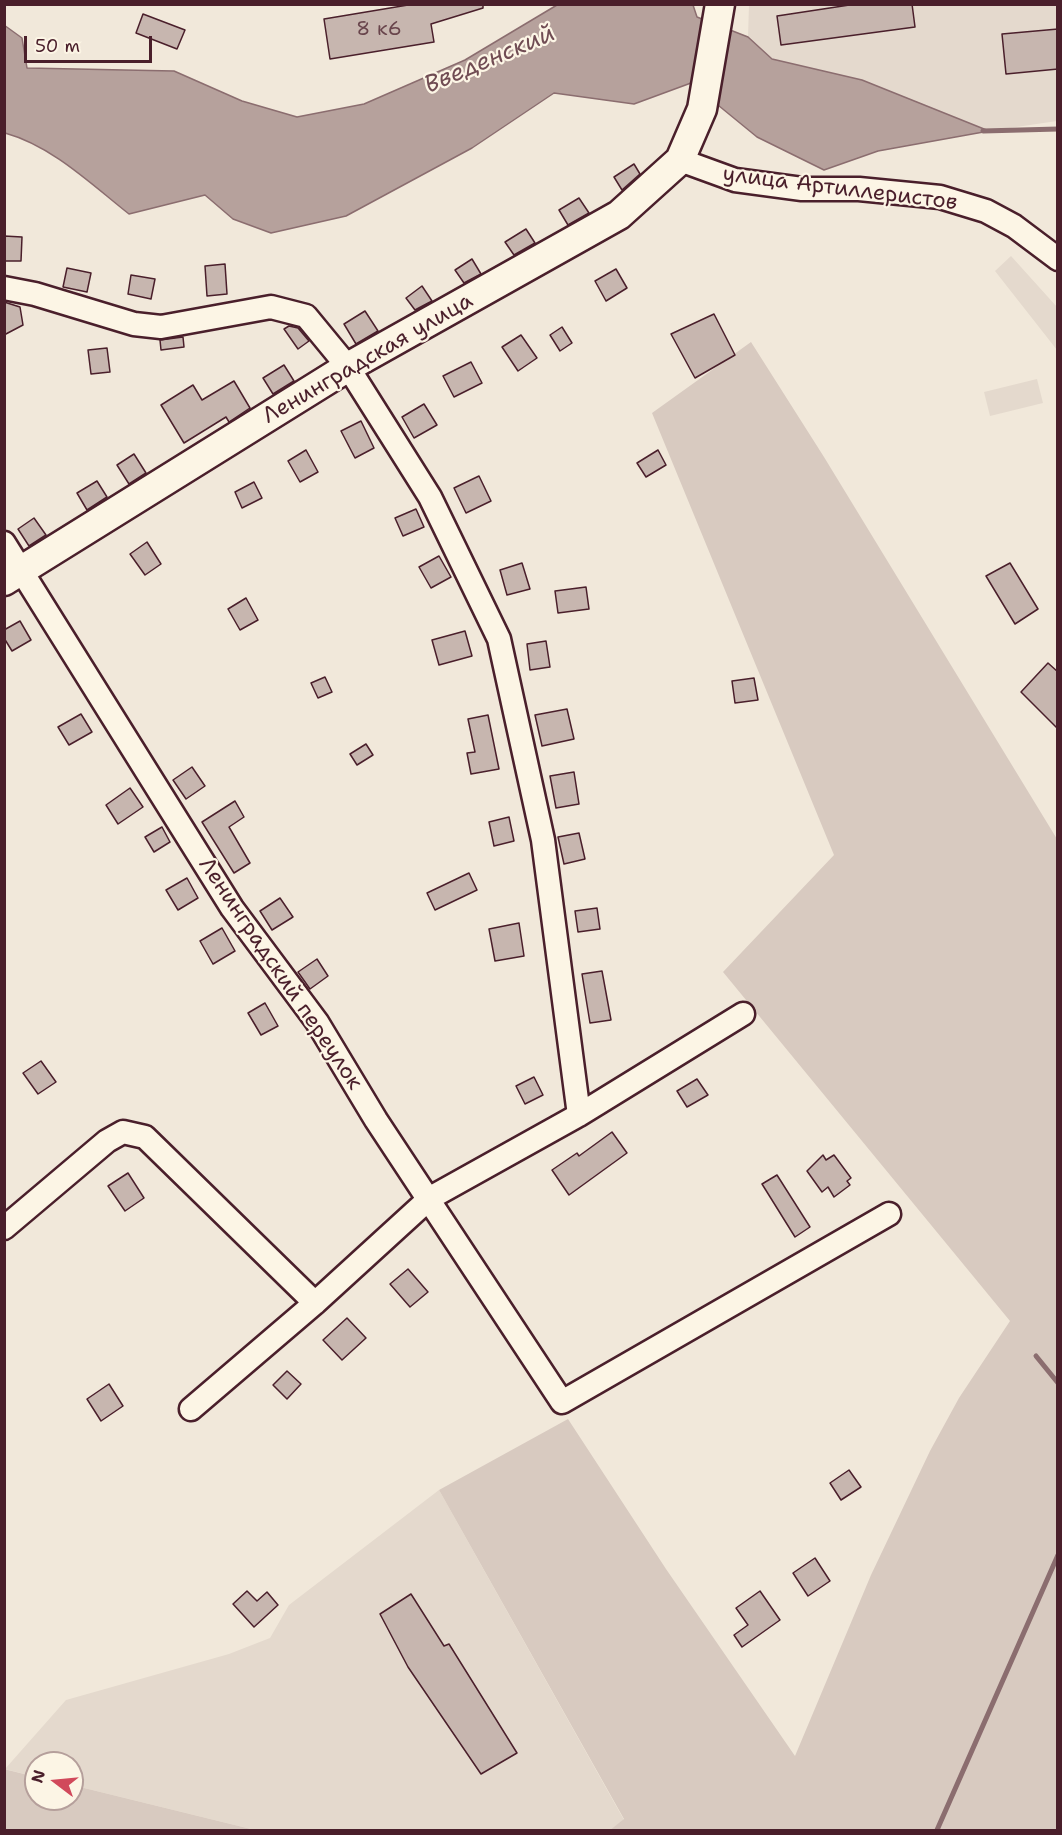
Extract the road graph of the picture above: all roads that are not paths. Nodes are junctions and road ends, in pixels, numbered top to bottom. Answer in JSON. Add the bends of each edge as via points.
{"nodes":[{"id":1,"x":720,"y":11,"type":"edge"},
{"id":2,"x":680,"y":160,"type":"junction"},
{"id":3,"x":1058,"y":260,"type":"edge"},
{"id":4,"x":4,"y":288,"type":"edge"},
{"id":5,"x":348,"y":367,"type":"junction"},
{"id":6,"x":4,"y":543,"type":"edge"},
{"id":7,"x":13,"y":575,"type":"edge"},
{"id":8,"x":743,"y":1014,"type":"dead end"},
{"id":9,"x":579,"y":1115,"type":"junction"},
{"id":10,"x":429,"y":1197,"type":"junction"},
{"id":11,"x":889,"y":1214,"type":"dead end"},
{"id":12,"x":4,"y":1228,"type":"edge"},
{"id":13,"x":315,"y":1303,"type":"junction"},
{"id":14,"x":191,"y":1409,"type":"dead end"}],
"edges":[{"from":1,"to":2,"type":"main road","name":"Ленинградская улица","via":[[702,109]]},
{"from":2,"to":3,"type":"street","name":"улица Артиллеристов","via":[[735,180],[802,189],[859,189],[940,197],[986,211],[1014,226]]},
{"from":2,"to":5,"type":"main road","name":"Ленинградская улица","via":[[619,215]]},
{"from":4,"to":5,"type":"street","via":[[134,324],[161,327],[272,307],[306,316]]},
{"from":5,"to":7,"type":"main road","name":"Ленинградская улица"},
{"from":5,"to":9,"type":"street","via":[[430,497],[499,639],[543,840]]},
{"from":6,"to":7,"type":"street","name":"Ленинградский переулок"},
{"from":7,"to":10,"type":"street","name":"Ленинградский переулок","via":[[232,908],[317,1022],[376,1120]]},
{"from":8,"to":9,"type":"street"},
{"from":9,"to":10,"type":"street"},
{"from":10,"to":11,"type":"street","name":"Ленинградский переулок","via":[[562,1402]]},
{"from":10,"to":13,"type":"street"},
{"from":12,"to":13,"type":"street","via":[[107,1141],[123,1132],[145,1137]]},
{"from":13,"to":14,"type":"street"}]}
